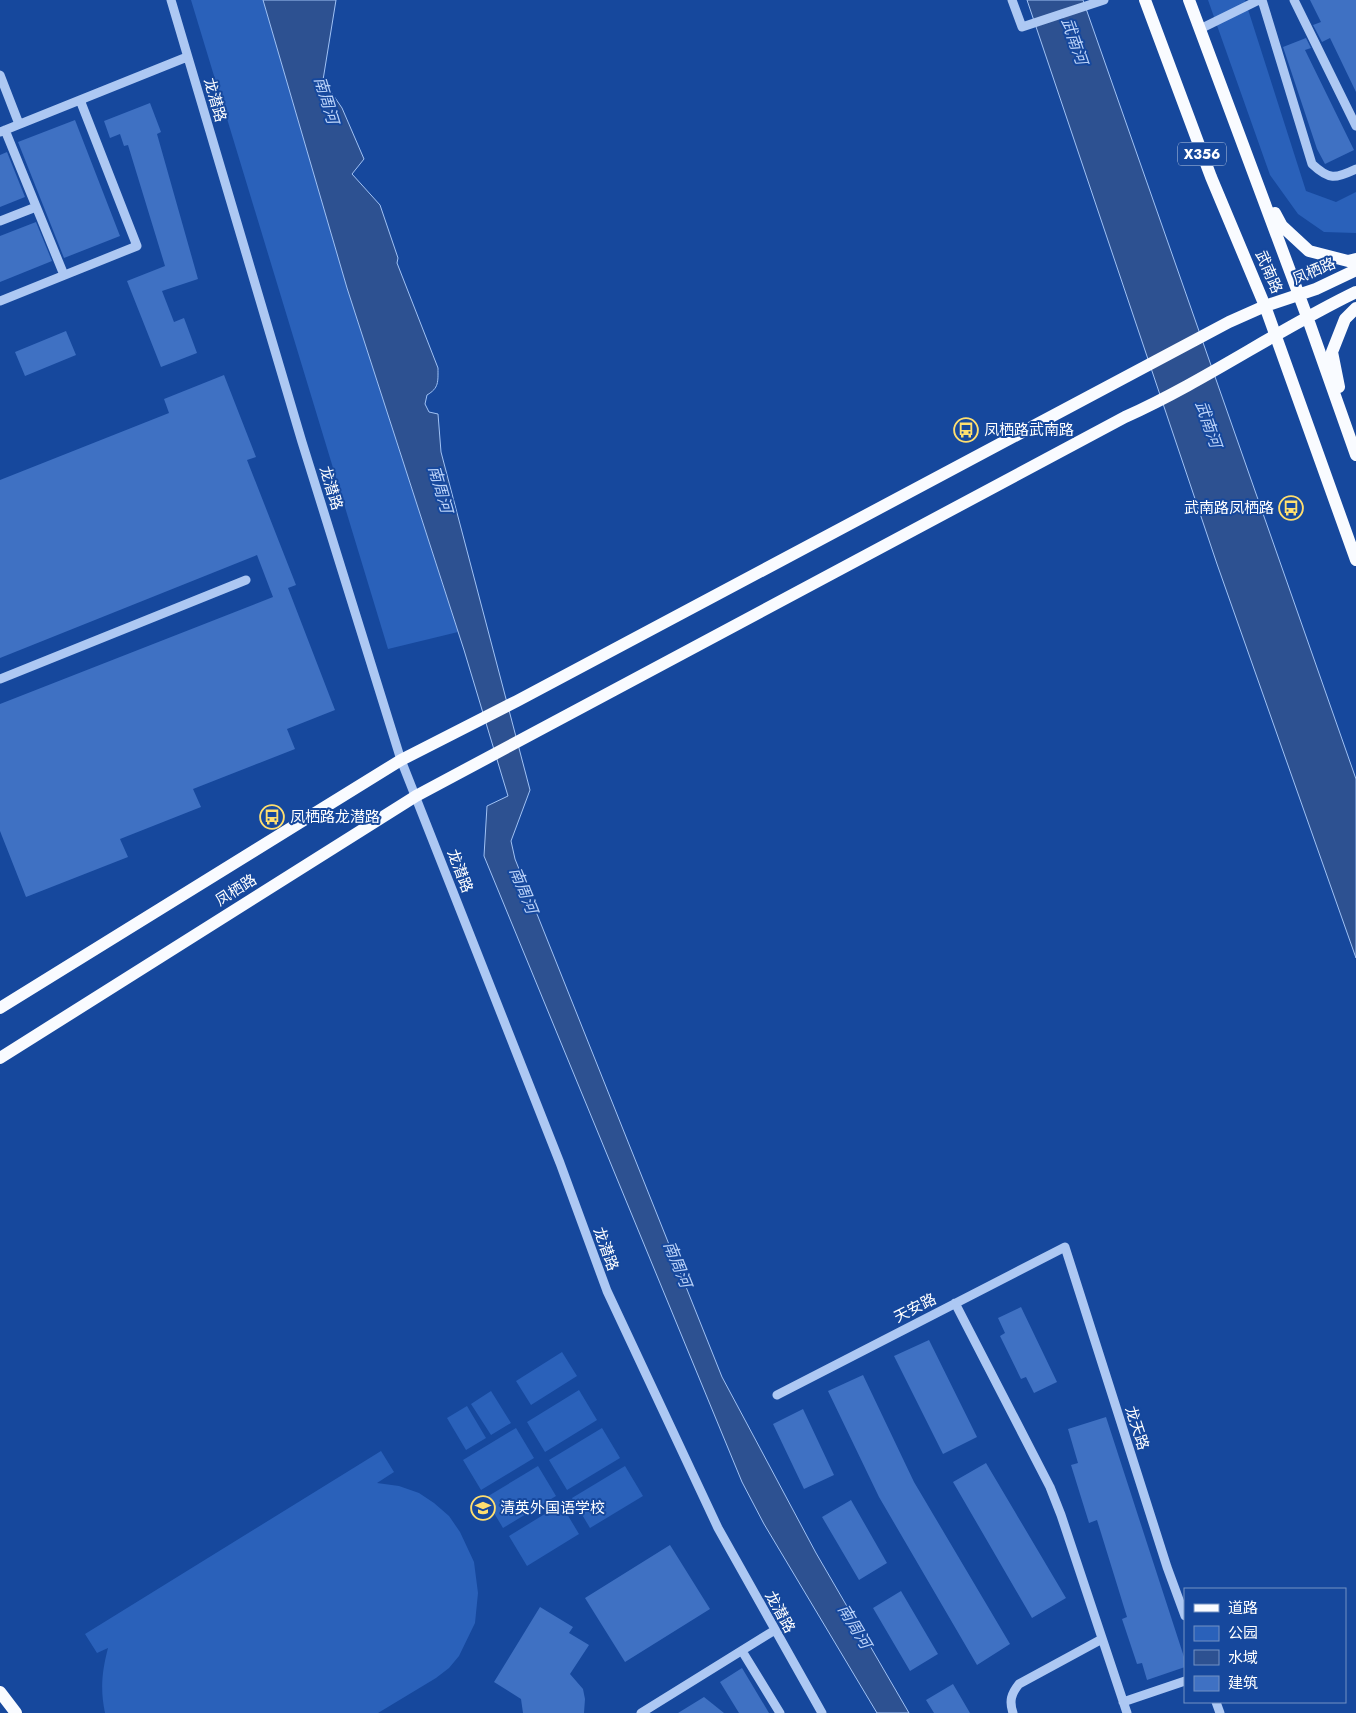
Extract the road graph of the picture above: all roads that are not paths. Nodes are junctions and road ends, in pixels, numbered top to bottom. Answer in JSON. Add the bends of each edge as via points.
{"nodes":[{"id":1,"x":171,"y":0,"type":"edge"},
{"id":2,"x":1012,"y":0,"type":"edge"},
{"id":3,"x":1104,"y":0,"type":"edge"},
{"id":4,"x":1145,"y":0,"type":"edge"},
{"id":5,"x":1189,"y":0,"type":"edge"},
{"id":6,"x":1261,"y":0,"type":"edge"},
{"id":7,"x":1294,"y":0,"type":"edge"},
{"id":8,"x":1200,"y":29,"type":"junction"},
{"id":9,"x":188,"y":57,"type":"junction"},
{"id":10,"x":0,"y":75,"type":"edge"},
{"id":11,"x":80,"y":100,"type":"junction"},
{"id":12,"x":19,"y":124,"type":"junction"},
{"id":13,"x":1356,"y":126,"type":"edge"},
{"id":14,"x":3,"y":131,"type":"edge"},
{"id":15,"x":1356,"y":168,"type":"edge"},
{"id":16,"x":1257,"y":182,"type":"junction"},
{"id":17,"x":36,"y":206,"type":"junction"},
{"id":18,"x":0,"y":221,"type":"edge"},
{"id":19,"x":1356,"y":259,"type":"edge"},
{"id":20,"x":1356,"y":270,"type":"edge"},
{"id":21,"x":64,"y":275,"type":"junction"},
{"id":22,"x":1356,"y":292,"type":"edge"},
{"id":23,"x":1299,"y":296,"type":"junction"},
{"id":24,"x":0,"y":301,"type":"edge"},
{"id":25,"x":1265,"y":306,"type":"junction"},
{"id":26,"x":1356,"y":308,"type":"edge"},
{"id":27,"x":1307,"y":317,"type":"junction"},
{"id":28,"x":1276,"y":336,"type":"junction"},
{"id":29,"x":1347,"y":431,"type":"junction"},
{"id":30,"x":1356,"y":455,"type":"edge"},
{"id":31,"x":1356,"y":560,"type":"edge"},
{"id":32,"x":246,"y":580,"type":"dead end"},
{"id":33,"x":0,"y":678,"type":"edge"},
{"id":34,"x":401,"y":760,"type":"junction"},
{"id":35,"x":416,"y":796,"type":"junction"},
{"id":36,"x":0,"y":1008,"type":"edge"},
{"id":37,"x":0,"y":1058,"type":"edge"},
{"id":38,"x":1065,"y":1247,"type":"joint"},
{"id":39,"x":955,"y":1303,"type":"junction"},
{"id":40,"x":777,"y":1395,"type":"dead end"},
{"id":41,"x":1184,"y":1613,"type":"edge"},
{"id":42,"x":775,"y":1630,"type":"junction"},
{"id":43,"x":1102,"y":1639,"type":"junction"},
{"id":44,"x":742,"y":1651,"type":"junction"},
{"id":45,"x":1184,"y":1681,"type":"edge"},
{"id":46,"x":0,"y":1692,"type":"edge"},
{"id":47,"x":1123,"y":1702,"type":"junction"},
{"id":48,"x":16,"y":1713,"type":"edge"},
{"id":49,"x":641,"y":1713,"type":"edge"},
{"id":50,"x":780,"y":1713,"type":"edge"},
{"id":51,"x":822,"y":1713,"type":"edge"},
{"id":52,"x":1013,"y":1713,"type":"edge"},
{"id":53,"x":1127,"y":1713,"type":"edge"}],
"edges":[{"from":1,"to":9,"type":"street","name":"龙潜路"},
{"from":2,"to":3,"type":"street","via":[[1022,27]]},
{"from":4,"to":25,"type":"main road","name":"武南路","number":"X356","via":[[1210,177]]},
{"from":5,"to":8,"type":"main road","name":"武南路","number":"X356"},
{"from":6,"to":8,"type":"street"},
{"from":6,"to":15,"type":"street","via":[[1312,164],[1324,175],[1339,177]]},
{"from":7,"to":13,"type":"street"},
{"from":8,"to":16,"type":"main road","name":"武南路","number":"X356"},
{"from":9,"to":11,"type":"street"},
{"from":9,"to":34,"type":"street","name":"龙潜路","via":[[299,433]]},
{"from":10,"to":12,"type":"street"},
{"from":11,"to":12,"type":"street"},
{"from":11,"to":21,"type":"street","via":[[137,246]]},
{"from":12,"to":14,"type":"street"},
{"from":14,"to":17,"type":"street"},
{"from":16,"to":19,"type":"main road","via":[[1282,226],[1309,251],[1348,261]]},
{"from":16,"to":23,"type":"main road","name":"武南路","number":"X356"},
{"from":17,"to":18,"type":"street"},
{"from":17,"to":21,"type":"street"},
{"from":20,"to":23,"type":"main road","name":"凤栖路"},
{"from":21,"to":24,"type":"street"},
{"from":22,"to":27,"type":"main road"},
{"from":23,"to":25,"type":"main road","name":"凤栖路"},
{"from":23,"to":27,"type":"main road","name":"武南路","number":"X356"},
{"from":25,"to":28,"type":"main road","name":"武南路","number":"X356"},
{"from":25,"to":34,"type":"main road","name":"凤栖路","via":[[1229,322]]},
{"from":26,"to":29,"type":"main road","via":[[1345,318],[1332,352]]},
{"from":27,"to":28,"type":"main road"},
{"from":27,"to":29,"type":"main road","name":"武南路","number":"X356"},
{"from":28,"to":31,"type":"main road","name":"武南路","number":"X356"},
{"from":28,"to":35,"type":"main road","name":"凤栖路","via":[[1237,360],[1116,421]]},
{"from":29,"to":30,"type":"main road","name":"武南路","number":"X356"},
{"from":32,"to":33,"type":"street"},
{"from":34,"to":35,"type":"street","name":"龙潜路"},
{"from":34,"to":36,"type":"main road","name":"凤栖路"},
{"from":35,"to":37,"type":"main road","name":"凤栖路"},
{"from":35,"to":42,"type":"street","name":"龙潜路","via":[[607,1291],[718,1528]]},
{"from":38,"to":39,"type":"street","name":"天安路"},
{"from":38,"to":41,"type":"street","name":"龙天路","via":[[1166,1567]]},
{"from":39,"to":40,"type":"street","name":"天安路"},
{"from":39,"to":43,"type":"street","via":[[1050,1487]]},
{"from":42,"to":44,"type":"street"},
{"from":42,"to":51,"type":"street","name":"龙潜路"},
{"from":43,"to":47,"type":"street"},
{"from":43,"to":52,"type":"street","via":[[1019,1684],[1012,1693],[1010,1704]]},
{"from":44,"to":49,"type":"street"},
{"from":44,"to":50,"type":"street"},
{"from":45,"to":47,"type":"street"},
{"from":46,"to":48,"type":"main road"},
{"from":47,"to":53,"type":"street"}]}
